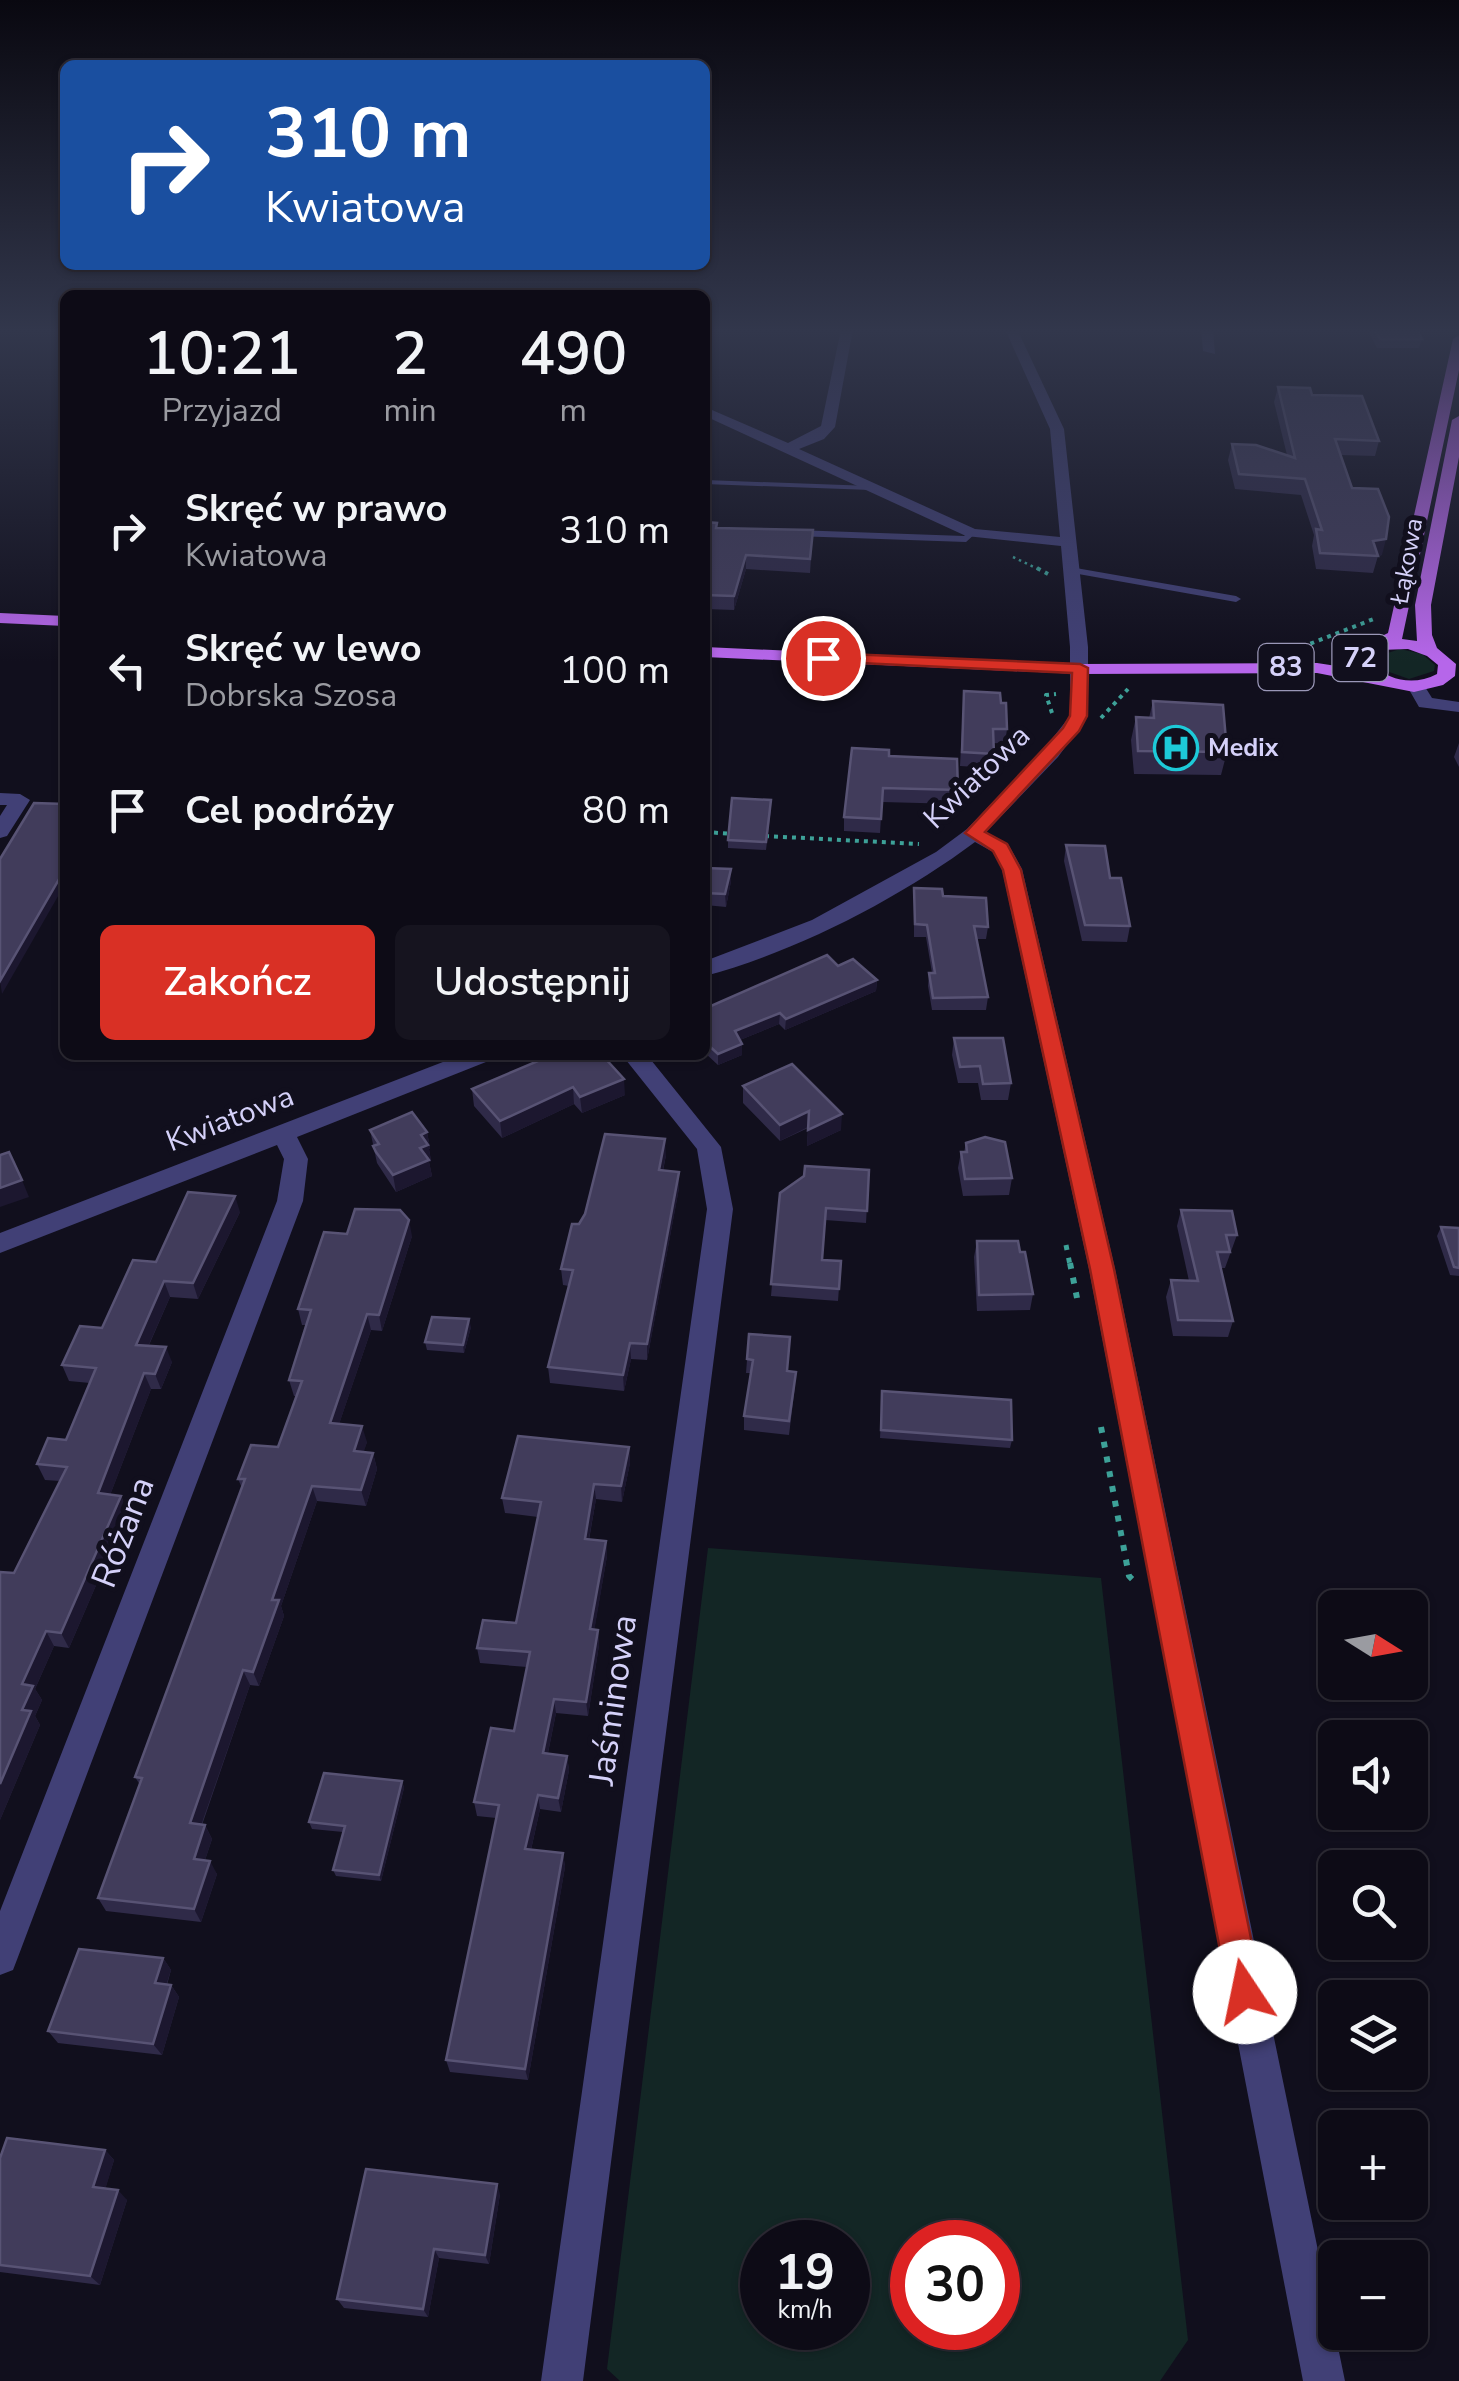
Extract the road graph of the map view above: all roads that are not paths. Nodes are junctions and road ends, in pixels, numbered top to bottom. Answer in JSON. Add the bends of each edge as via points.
{"nodes":[{"id":1,"x":768,"y":440,"type":"edge"},
{"id":2,"x":809,"y":440,"type":"edge"},
{"id":3,"x":1058,"y":440,"type":"edge"},
{"id":4,"x":1438,"y":440,"type":"edge"},
{"id":5,"x":1455,"y":440,"type":"edge"},
{"id":6,"x":786,"y":449,"type":"junction"},
{"id":7,"x":710,"y":482,"type":"edge"},
{"id":8,"x":871,"y":488,"type":"junction"},
{"id":9,"x":780,"y":532,"type":"edge"},
{"id":10,"x":970,"y":535,"type":"junction"},
{"id":11,"x":1067,"y":542,"type":"junction"},
{"id":12,"x":1070,"y":570,"type":"junction"},
{"id":13,"x":1236,"y":600,"type":"dead end"},
{"id":14,"x":0,"y":618,"type":"edge"},
{"id":15,"x":60,"y":621,"type":"edge"},
{"id":16,"x":1386,"y":643,"type":"junction"},
{"id":17,"x":710,"y":652,"type":"edge"},
{"id":18,"x":1431,"y":652,"type":"junction"},
{"id":19,"x":1362,"y":653,"type":"junction"},
{"id":20,"x":1459,"y":655,"type":"edge"},
{"id":21,"x":1195,"y":666,"type":"junction"},
{"id":22,"x":1080,"y":668,"type":"junction"},
{"id":23,"x":1453,"y":675,"type":"edge"},
{"id":24,"x":1376,"y":676,"type":"junction"},
{"id":25,"x":1416,"y":686,"type":"junction"},
{"id":26,"x":1459,"y":708,"type":"edge"},
{"id":27,"x":10,"y":799,"type":"edge"},
{"id":28,"x":0,"y":832,"type":"edge"},
{"id":29,"x":965,"y":840,"type":"junction"},
{"id":30,"x":710,"y":967,"type":"edge"},
{"id":31,"x":470,"y":1060,"type":"edge"},
{"id":32,"x":638,"y":1060,"type":"edge"},
{"id":33,"x":284,"y":1134,"type":"junction"},
{"id":34,"x":0,"y":1243,"type":"edge"},
{"id":35,"x":0,"y":1957,"type":"edge"},
{"id":36,"x":562,"y":2381,"type":"edge"},
{"id":37,"x":1324,"y":2381,"type":"edge"}],
"edges":[{"from":1,"to":6,"type":"street"},
{"from":2,"to":6,"type":"street"},
{"from":3,"to":11,"type":"street","name":"Kwiatowa"},
{"from":4,"to":16,"type":"main road","name":"Łąkowa","number":"72","via":[[1396,635]]},
{"from":5,"to":18,"type":"main road","name":"Łąkowa","number":"72","via":[[1422,605]]},
{"from":6,"to":8,"type":"street"},
{"from":7,"to":8,"type":"lane"},
{"from":8,"to":10,"type":"street"},
{"from":9,"to":10,"type":"lane"},
{"from":10,"to":11,"type":"street"},
{"from":11,"to":12,"type":"street","name":"Kwiatowa"},
{"from":12,"to":13,"type":"lane"},
{"from":12,"to":22,"type":"street","name":"Kwiatowa"},
{"from":14,"to":15,"type":"main road"},
{"from":16,"to":18,"type":"main road","number":"72"},
{"from":16,"to":19,"type":"main road","number":"72"},
{"from":17,"to":22,"type":"main road","number":"83"},
{"from":18,"to":20,"type":"main road","number":"72"},
{"from":18,"to":23,"type":"main road","number":"72"},
{"from":19,"to":21,"type":"main road","number":"83"},
{"from":19,"to":24,"type":"main road","number":"72","via":[[1362,664]]},
{"from":21,"to":22,"type":"main road","number":"83"},
{"from":21,"to":24,"type":"main road","number":"83"},
{"from":22,"to":29,"type":"street","name":"Kwiatowa","via":[[1079,716],[1070,731]]},
{"from":23,"to":25,"type":"main road","number":"72"},
{"from":24,"to":25,"type":"main road","number":"72"},
{"from":25,"to":26,"type":"street","via":[[1425,703]]},
{"from":27,"to":28,"type":"street"},
{"from":29,"to":30,"type":"street","name":"Kwiatowa","via":[[835,918]]},
{"from":29,"to":37,"type":"street","via":[[1001,848],[1012,870],[1102,1269]]},
{"from":31,"to":33,"type":"street","name":"Kwiatowa"},
{"from":32,"to":36,"type":"street","name":"Jaśminowa","via":[[710,1148],[720,1209]]},
{"from":33,"to":34,"type":"street","name":"Kwiatowa"},
{"from":33,"to":35,"type":"street","name":"Różana","via":[[296,1159],[290,1201]]}]}
